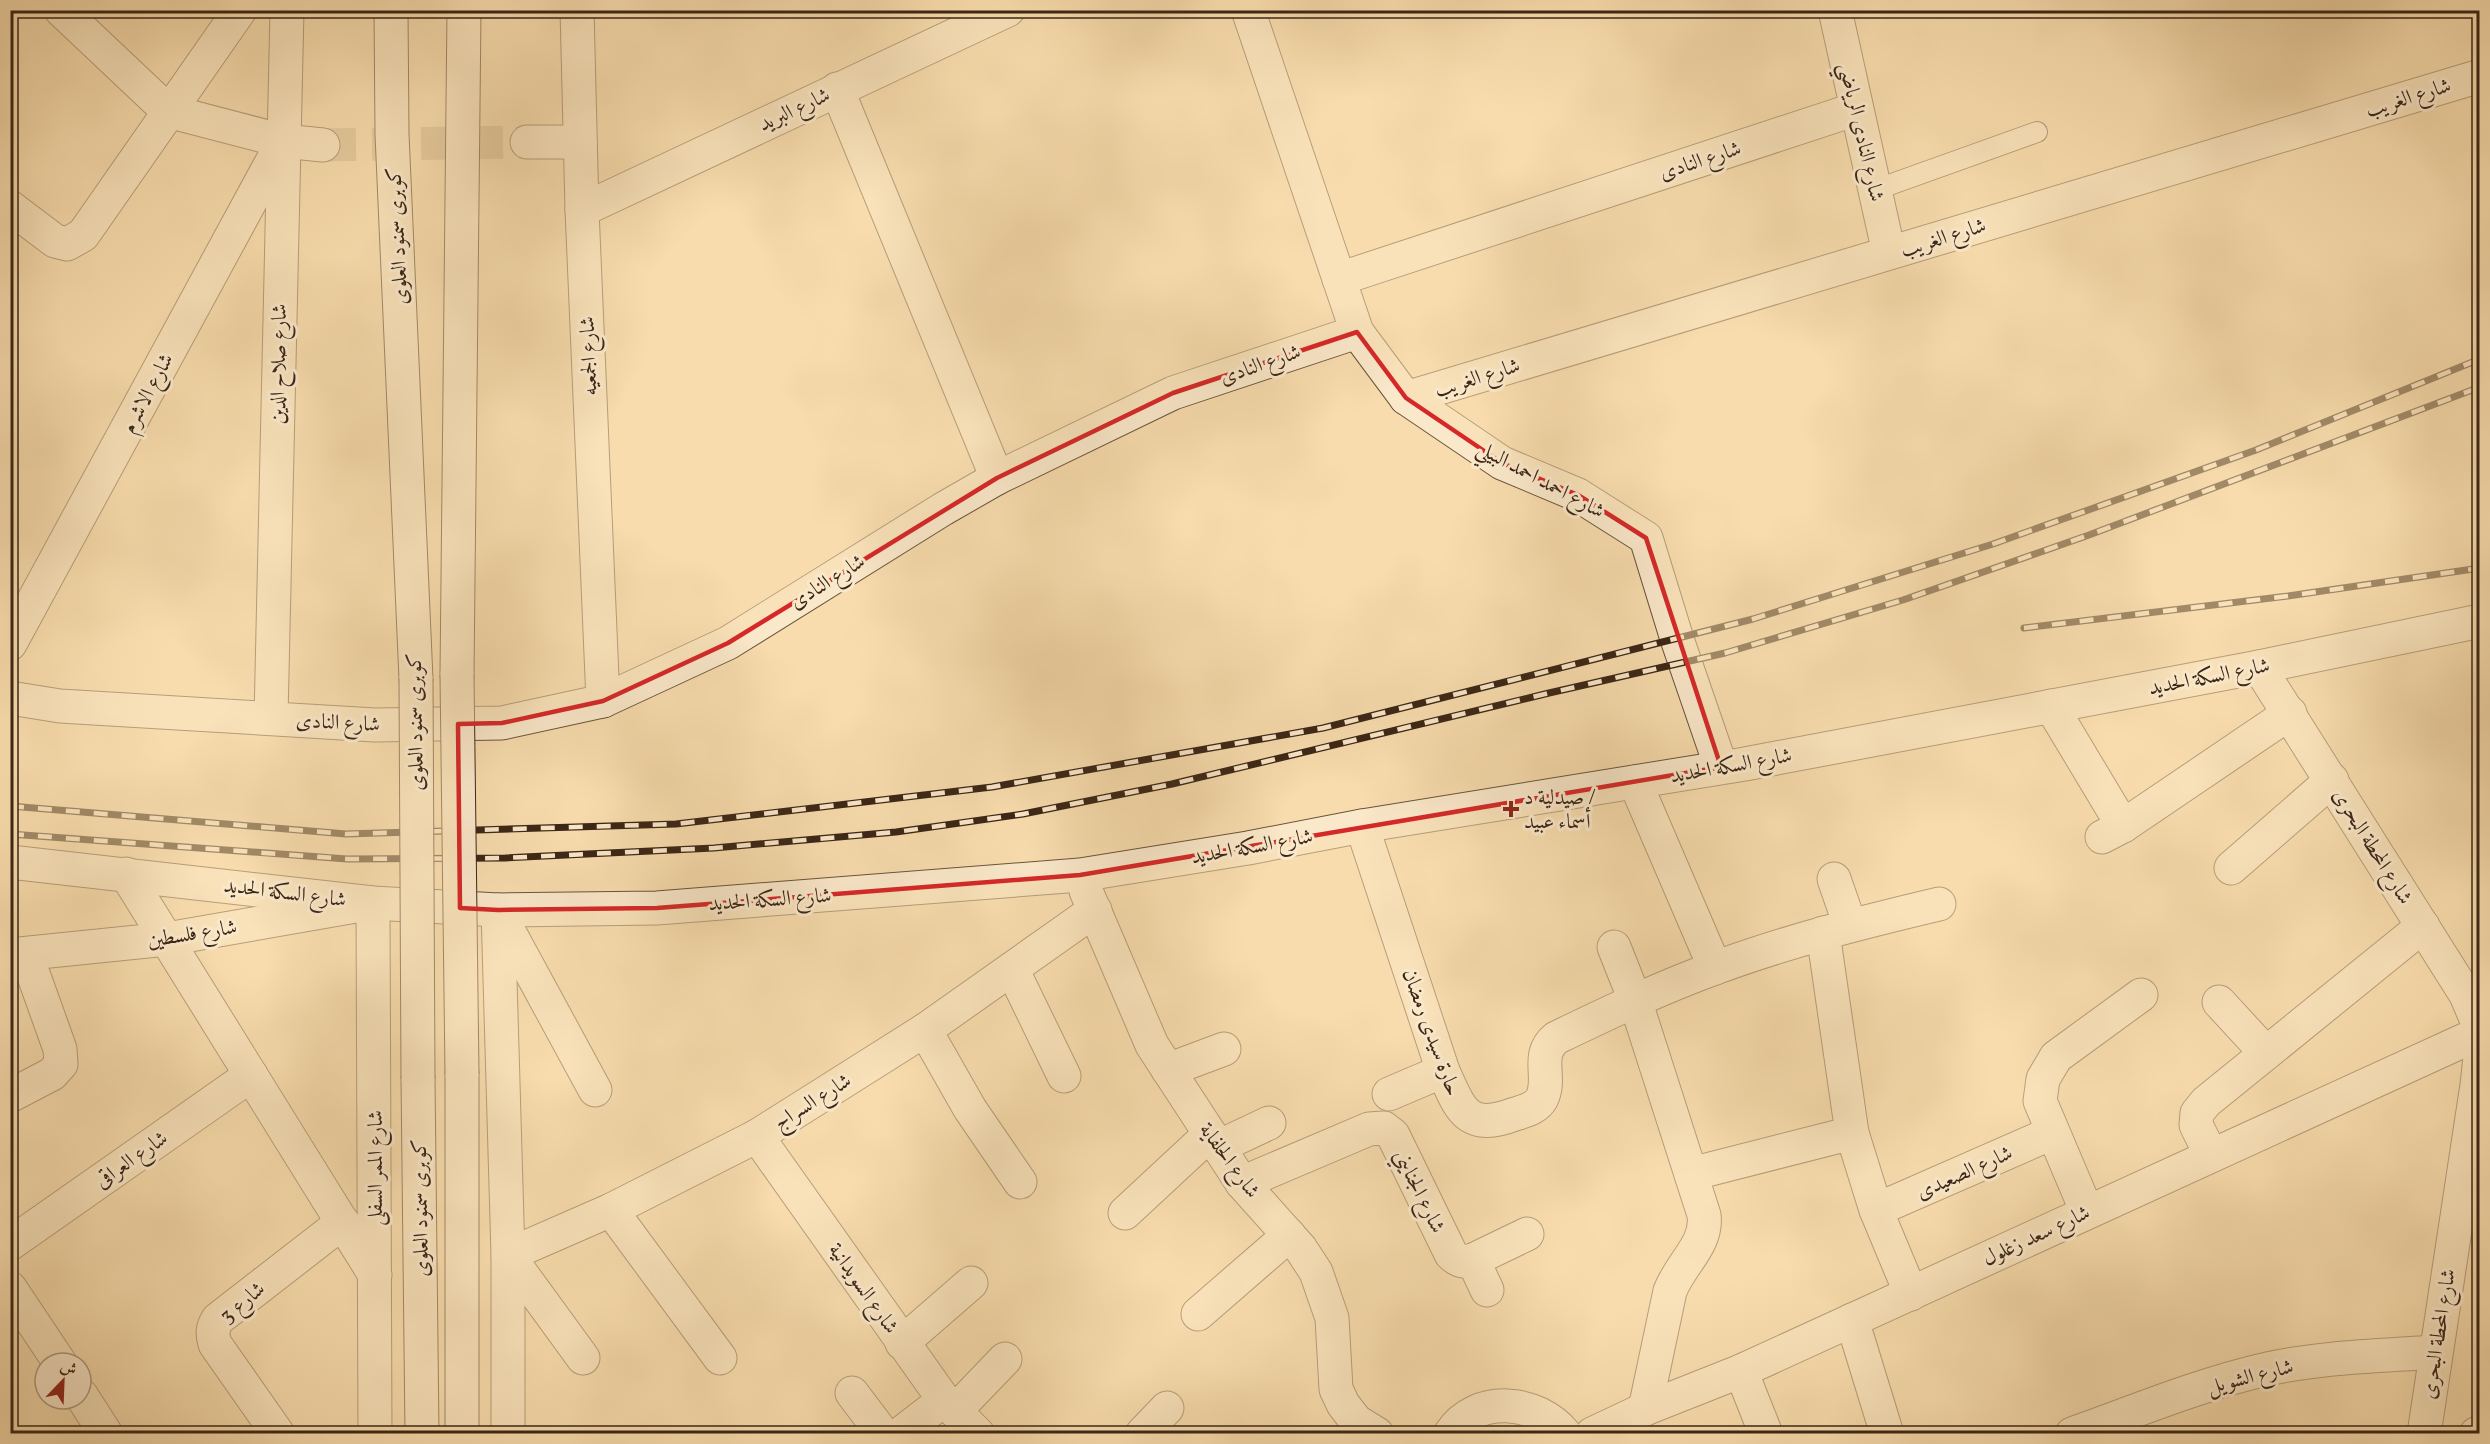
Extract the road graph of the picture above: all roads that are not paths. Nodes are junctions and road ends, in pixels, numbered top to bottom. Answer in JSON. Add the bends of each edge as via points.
{"nodes":[{"id":1,"x":61,"y":10,"type":"edge"},
{"id":2,"x":240,"y":10,"type":"edge"},
{"id":3,"x":287,"y":10,"type":"edge"},
{"id":4,"x":391,"y":10,"type":"edge"},
{"id":5,"x":464,"y":10,"type":"edge"},
{"id":6,"x":577,"y":10,"type":"edge"},
{"id":7,"x":1008,"y":10,"type":"edge"},
{"id":8,"x":1248,"y":10,"type":"edge"},
{"id":9,"x":1835,"y":10,"type":"edge"},
{"id":10,"x":2480,"y":75,"type":"edge"},
{"id":11,"x":837,"y":89,"type":"junction"},
{"id":12,"x":1856,"y":109,"type":"junction"},
{"id":13,"x":168,"y":111,"type":"junction"},
{"id":14,"x":2037,"y":132,"type":"dead end"},
{"id":15,"x":283,"y":141,"type":"junction"},
{"id":16,"x":527,"y":142,"type":"tunnel mouth"},
{"id":17,"x":580,"y":142,"type":"junction"},
{"id":18,"x":322,"y":145,"type":"tunnel mouth"},
{"id":19,"x":1875,"y":190,"type":"junction"},
{"id":20,"x":10,"y":207,"type":"edge"},
{"id":21,"x":582,"y":210,"type":"junction"},
{"id":22,"x":1889,"y":253,"type":"junction"},
{"id":23,"x":1339,"y":279,"type":"junction"},
{"id":24,"x":1357,"y":332,"type":"junction"},
{"id":25,"x":1406,"y":398,"type":"junction"},
{"id":26,"x":997,"y":478,"type":"junction"},
{"id":27,"x":2480,"y":621,"type":"edge"},
{"id":28,"x":10,"y":645,"type":"edge"},
{"id":29,"x":2259,"y":667,"type":"junction"},
{"id":30,"x":10,"y":673,"type":"edge"},
{"id":31,"x":10,"y":698,"type":"edge"},
{"id":32,"x":603,"y":701,"type":"junction"},
{"id":33,"x":60,"y":706,"type":"junction"},
{"id":34,"x":2051,"y":706,"type":"junction"},
{"id":35,"x":2290,"y":713,"type":"junction"},
{"id":36,"x":271,"y":718,"type":"junction"},
{"id":37,"x":1721,"y":767,"type":"junction"},
{"id":38,"x":2331,"y":780,"type":"junction"},
{"id":39,"x":1635,"y":782,"type":"junction"},
{"id":40,"x":1362,"y":826,"type":"junction"},
{"id":41,"x":10,"y":862,"type":"edge"},
{"id":42,"x":2231,"y":868,"type":"dead end"},
{"id":43,"x":126,"y":874,"type":"junction"},
{"id":44,"x":1080,"y":875,"type":"junction"},
{"id":45,"x":1834,"y":879,"type":"dead end"},
{"id":46,"x":373,"y":903,"type":"junction"},
{"id":47,"x":1939,"y":904,"type":"dead end"},
{"id":48,"x":498,"y":910,"type":"junction"},
{"id":49,"x":1095,"y":910,"type":"junction"},
{"id":50,"x":2423,"y":926,"type":"junction"},
{"id":51,"x":1837,"y":929,"type":"junction"},
{"id":52,"x":167,"y":939,"type":"junction"},
{"id":53,"x":1614,"y":947,"type":"dead end"},
{"id":54,"x":19,"y":955,"type":"edge"},
{"id":55,"x":1715,"y":968,"type":"junction"},
{"id":56,"x":1012,"y":969,"type":"junction"},
{"id":57,"x":2141,"y":995,"type":"dead end"},
{"id":58,"x":1635,"y":1000,"type":"junction"},
{"id":59,"x":2219,"y":1002,"type":"dead end"},
{"id":60,"x":2480,"y":1028,"type":"edge"},
{"id":61,"x":926,"y":1030,"type":"junction"},
{"id":62,"x":2480,"y":1033,"type":"edge"},
{"id":63,"x":1224,"y":1049,"type":"dead end"},
{"id":64,"x":2266,"y":1053,"type":"junction"},
{"id":65,"x":2480,"y":1057,"type":"edge"},
{"id":66,"x":1168,"y":1070,"type":"junction"},
{"id":67,"x":1443,"y":1071,"type":"junction"},
{"id":68,"x":251,"y":1075,"type":"junction"},
{"id":69,"x":1064,"y":1076,"type":"dead end"},
{"id":70,"x":596,"y":1090,"type":"dead end"},
{"id":71,"x":1389,"y":1094,"type":"dead end"},
{"id":72,"x":10,"y":1096,"type":"edge"},
{"id":73,"x":1269,"y":1123,"type":"dead end"},
{"id":74,"x":1852,"y":1132,"type":"junction"},
{"id":75,"x":2052,"y":1133,"type":"junction"},
{"id":76,"x":757,"y":1136,"type":"junction"},
{"id":77,"x":1214,"y":1141,"type":"junction"},
{"id":78,"x":2211,"y":1155,"type":"junction"},
{"id":79,"x":1691,"y":1174,"type":"junction"},
{"id":80,"x":1020,"y":1182,"type":"dead end"},
{"id":81,"x":1242,"y":1183,"type":"junction"},
{"id":82,"x":611,"y":1210,"type":"junction"},
{"id":83,"x":1876,"y":1210,"type":"junction"},
{"id":84,"x":2087,"y":1212,"type":"junction"},
{"id":85,"x":1125,"y":1213,"type":"dead end"},
{"id":86,"x":343,"y":1222,"type":"junction"},
{"id":87,"x":1527,"y":1234,"type":"dead end"},
{"id":88,"x":1289,"y":1235,"type":"junction"},
{"id":89,"x":10,"y":1244,"type":"edge"},
{"id":90,"x":508,"y":1255,"type":"junction"},
{"id":91,"x":1473,"y":1260,"type":"junction"},
{"id":92,"x":375,"y":1275,"type":"junction"},
{"id":93,"x":971,"y":1283,"type":"dead end"},
{"id":94,"x":10,"y":1288,"type":"edge"},
{"id":95,"x":1487,"y":1290,"type":"dead end"},
{"id":96,"x":1911,"y":1294,"type":"junction"},
{"id":97,"x":1198,"y":1314,"type":"dead end"},
{"id":98,"x":1852,"y":1320,"type":"junction"},
{"id":99,"x":902,"y":1343,"type":"junction"},
{"id":100,"x":52,"y":1351,"type":"edge"},
{"id":101,"x":2435,"y":1352,"type":"junction"},
{"id":102,"x":583,"y":1358,"type":"dead end"},
{"id":103,"x":720,"y":1358,"type":"dead end"},
{"id":104,"x":1005,"y":1359,"type":"dead end"},
{"id":105,"x":1741,"y":1371,"type":"junction"},
{"id":106,"x":852,"y":1393,"type":"dead end"},
{"id":107,"x":1167,"y":1408,"type":"dead end"},
{"id":108,"x":1644,"y":1409,"type":"junction"},
{"id":109,"x":91,"y":1411,"type":"edge"},
{"id":110,"x":959,"y":1415,"type":"edge"},
{"id":111,"x":513,"y":1428,"type":"edge"},
{"id":112,"x":106,"y":1434,"type":"edge"},
{"id":113,"x":278,"y":1434,"type":"edge"},
{"id":114,"x":375,"y":1434,"type":"edge"},
{"id":115,"x":422,"y":1434,"type":"edge"},
{"id":116,"x":462,"y":1434,"type":"edge"},
{"id":117,"x":883,"y":1434,"type":"edge"},
{"id":118,"x":900,"y":1434,"type":"edge"},
{"id":119,"x":1142,"y":1434,"type":"edge"},
{"id":120,"x":1377,"y":1434,"type":"edge"},
{"id":121,"x":1450,"y":1434,"type":"edge"},
{"id":122,"x":1566,"y":1434,"type":"edge"},
{"id":123,"x":1592,"y":1434,"type":"edge"},
{"id":124,"x":1766,"y":1434,"type":"edge"},
{"id":125,"x":1887,"y":1434,"type":"edge"},
{"id":126,"x":2072,"y":1434,"type":"edge"},
{"id":127,"x":2424,"y":1434,"type":"edge"}],
"edges":[{"from":1,"to":13,"type":"street"},
{"from":2,"to":13,"type":"street"},
{"from":3,"to":15,"type":"street","name":"شارع صلاح الدين"},
{"from":4,"to":115,"type":"street","name":"كوبرى سمنود العلوى","bridge":true,"via":[[392,134],[416,679]]},
{"from":5,"to":116,"type":"street","name":"كوبرى سمنود العلوى","bridge":true,"via":[[457,675]]},
{"from":6,"to":17,"type":"street","name":"شارع الجمعيه"},
{"from":7,"to":11,"type":"street","name":"شارع البريد"},
{"from":8,"to":23,"type":"street","name":"شارع احمد احمد البيلي"},
{"from":9,"to":12,"type":"street","name":"شارع النادى الرياضي"},
{"from":10,"to":22,"type":"street","name":"شارع الغريب"},
{"from":11,"to":21,"type":"street","name":"شارع البريد"},
{"from":11,"to":26,"type":"street"},
{"from":12,"to":19,"type":"street","name":"شارع النادى الرياضي"},
{"from":12,"to":23,"type":"street","name":"شارع النادى"},
{"from":13,"to":15,"type":"street"},
{"from":13,"to":20,"type":"street","via":[[83,235],[67,244],[56,241]]},
{"from":14,"to":19,"type":"lane"},
{"from":15,"to":18,"type":"street"},
{"from":15,"to":28,"type":"street","name":"شارع الاشرم"},
{"from":15,"to":36,"type":"street","name":"شارع صلاح الدين"},
{"from":16,"to":17,"type":"street"},
{"from":17,"to":21,"type":"street","name":"شارع الجمعيه"},
{"from":19,"to":22,"type":"street","name":"شارع النادى الرياضي"},
{"from":21,"to":32,"type":"street","name":"شارع الجمعيه"},
{"from":22,"to":25,"type":"street","name":"شارع الغريب"},
{"from":23,"to":24,"type":"street","name":"شارع احمد احمد البيلي"},
{"from":24,"to":25,"type":"street","name":"شارع احمد احمد البيلي"},
{"from":24,"to":26,"type":"street","name":"شارع النادى","via":[[1173,393]]},
{"from":25,"to":37,"type":"street","name":"شارع احمد احمد البيلي","via":[[1502,463],[1578,495],[1646,538]]},
{"from":26,"to":32,"type":"street","name":"شارع النادى","via":[[728,643]]},
{"from":27,"to":29,"type":"street","name":"شارع السكة الحديد"},
{"from":29,"to":34,"type":"street","name":"شارع السكة الحديد"},
{"from":29,"to":35,"type":"street","name":"شارع المحطة البحرى"},
{"from":30,"to":33,"type":"street"},
{"from":31,"to":33,"type":"street"},
{"from":32,"to":36,"type":"street","name":"شارع النادى","via":[[502,723],[375,725]]},
{"from":33,"to":36,"type":"street"},
{"from":34,"to":35,"type":"street","via":[[2113,831]]},
{"from":34,"to":37,"type":"street","name":"شارع السكة الحديد"},
{"from":35,"to":38,"type":"street","name":"شارع المحطة البحرى"},
{"from":37,"to":39,"type":"street","name":"شارع السكة الحديد"},
{"from":38,"to":42,"type":"street"},
{"from":38,"to":50,"type":"street","name":"شارع المحطة البحرى"},
{"from":39,"to":40,"type":"street","name":"شارع السكة الحديد"},
{"from":39,"to":55,"type":"street"},
{"from":40,"to":44,"type":"street","name":"شارع السكة الحديد"},
{"from":40,"to":67,"type":"street","name":"حارة سيدى رمضان"},
{"from":41,"to":43,"type":"street","name":"شارع السكة الحديد"},
{"from":43,"to":46,"type":"street","name":"شارع السكة الحديد"},
{"from":43,"to":52,"type":"street"},
{"from":44,"to":48,"type":"street","name":"شارع السكة الحديد","via":[[657,908]]},
{"from":44,"to":49,"type":"street","name":"شارع الحلفاية"},
{"from":45,"to":51,"type":"street"},
{"from":46,"to":48,"type":"street","name":"شارع السكة الحديد"},
{"from":46,"to":52,"type":"street","name":"شارع فلسطين"},
{"from":46,"to":92,"type":"street","name":"شارع الممر السفلى"},
{"from":47,"to":51,"type":"street","name":"حارة سيدى رمضان"},
{"from":48,"to":70,"type":"street"},
{"from":48,"to":90,"type":"street"},
{"from":49,"to":56,"type":"street","name":"شارع السراج"},
{"from":49,"to":66,"type":"street","name":"شارع الحلفاية","via":[[1152,1045]]},
{"from":50,"to":60,"type":"street","name":"شارع المحطة البحرى","via":[[2466,995]]},
{"from":50,"to":64,"type":"street"},
{"from":51,"to":55,"type":"street","name":"حارة سيدى رمضان"},
{"from":51,"to":74,"type":"street"},
{"from":52,"to":54,"type":"street","name":"شارع فلسطين"},
{"from":52,"to":68,"type":"street"},
{"from":53,"to":58,"type":"street"},
{"from":54,"to":72,"type":"street","via":[[60,1049],[61,1064],[52,1074]]},
{"from":55,"to":58,"type":"street","name":"حارة سيدى رمضان"},
{"from":56,"to":61,"type":"street","name":"شارع السراج"},
{"from":56,"to":69,"type":"street"},
{"from":57,"to":75,"type":"street","via":[[2056,1057],[2043,1079],[2040,1101]]},
{"from":58,"to":67,"type":"street","name":"حارة سيدى رمضان","via":[[1549,1043],[1543,1061],[1542,1099],[1534,1107],[1495,1122],[1469,1116],[1459,1107]]},
{"from":58,"to":79,"type":"street"},
{"from":59,"to":64,"type":"street"},
{"from":61,"to":76,"type":"street","name":"شارع السراج"},
{"from":61,"to":80,"type":"street","via":[[970,1109]]},
{"from":62,"to":78,"type":"street","name":"شارع سعد زغلول"},
{"from":63,"to":66,"type":"street"},
{"from":64,"to":78,"type":"street","via":[[2197,1113],[2196,1125]]},
{"from":65,"to":101,"type":"street","name":"شارع المحطة البحرى"},
{"from":66,"to":77,"type":"street","name":"شارع الحلفاية"},
{"from":67,"to":71,"type":"street"},
{"from":68,"to":86,"type":"street"},
{"from":68,"to":89,"type":"street","name":"شارع العراقى"},
{"from":73,"to":77,"type":"street"},
{"from":74,"to":79,"type":"street"},
{"from":74,"to":83,"type":"street"},
{"from":75,"to":83,"type":"street","name":"شارع الصعيدى"},
{"from":75,"to":84,"type":"street"},
{"from":76,"to":82,"type":"street","name":"شارع السراج"},
{"from":76,"to":99,"type":"street","name":"شارع السويدانية"},
{"from":77,"to":81,"type":"street","name":"شارع الحلفاية"},
{"from":77,"to":85,"type":"street"},
{"from":78,"to":84,"type":"street","name":"شارع سعد زغلول"},
{"from":79,"to":108,"type":"street","via":[[1706,1228],[1676,1275],[1670,1292]]},
{"from":81,"to":88,"type":"street","name":"شارع الحلفاية"},
{"from":81,"to":91,"type":"street","name":"شارع الجنايني","via":[[1369,1129],[1384,1128],[1393,1135],[1451,1254],[1457,1260]]},
{"from":82,"to":90,"type":"street","name":"شارع السراج"},
{"from":82,"to":103,"type":"street"},
{"from":83,"to":96,"type":"street"},
{"from":84,"to":96,"type":"street","name":"شارع سعد زغلول"},
{"from":86,"to":92,"type":"street"},
{"from":86,"to":113,"type":"street","name":"شارع 3","via":[[213,1326],[215,1344]]},
{"from":87,"to":91,"type":"street"},
{"from":88,"to":97,"type":"street"},
{"from":88,"to":120,"type":"street","name":"شارع الحلفاية","via":[[1316,1272],[1332,1318],[1336,1389],[1356,1421]]},
{"from":90,"to":102,"type":"street"},
{"from":90,"to":111,"type":"street"},
{"from":91,"to":95,"type":"street"},
{"from":92,"to":114,"type":"street","name":"شارع الممر السفلى"},
{"from":93,"to":99,"type":"street"},
{"from":94,"to":100,"type":"street"},
{"from":96,"to":98,"type":"street","name":"شارع سعد زغلول"},
{"from":98,"to":105,"type":"street","name":"شارع سعد زغلول"},
{"from":98,"to":125,"type":"street"},
{"from":99,"to":110,"type":"street","name":"شارع السويدانية"},
{"from":101,"to":126,"type":"street","name":"شارع الشويل","via":[[2321,1359],[2268,1369],[2223,1380]]},
{"from":101,"to":127,"type":"street","name":"شارع المحطة البحرى"},
{"from":104,"to":110,"type":"street"},
{"from":105,"to":108,"type":"street","name":"شارع سعد زغلول"},
{"from":105,"to":124,"type":"street"},
{"from":106,"to":117,"type":"street"},
{"from":107,"to":119,"type":"street"},
{"from":108,"to":123,"type":"street","name":"شارع سعد زغلول"},
{"from":109,"to":112,"type":"street"},
{"from":110,"to":118,"type":"street"},
{"from":121,"to":122,"type":"street","via":[[1472,1414],[1494,1406],[1517,1405],[1539,1411]]}]}
